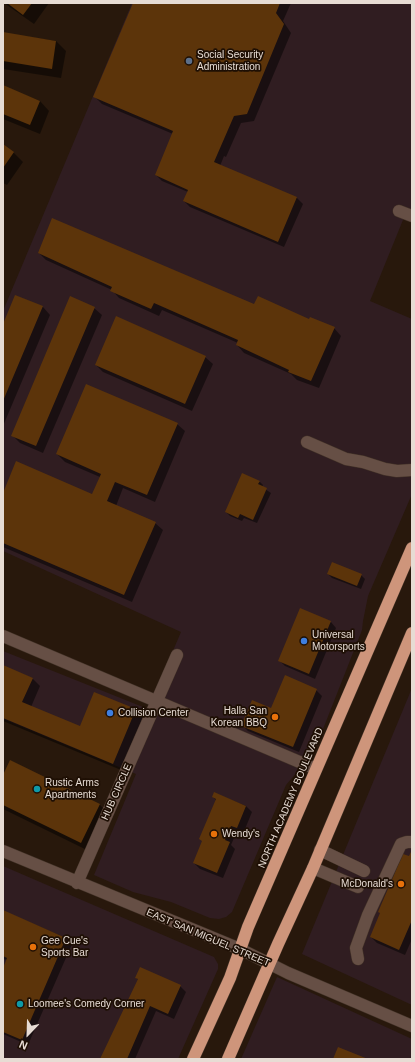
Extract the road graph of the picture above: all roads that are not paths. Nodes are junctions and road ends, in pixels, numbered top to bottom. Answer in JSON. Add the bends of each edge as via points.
{"nodes":[{"id":1,"x":399,"y":210,"type":"dead end"},
{"id":2,"x":412,"y":216,"type":"edge"},
{"id":3,"x":307,"y":442,"type":"dead end"},
{"id":4,"x":412,"y":470,"type":"edge"},
{"id":5,"x":412,"y":548,"type":"edge"},
{"id":6,"x":412,"y":633,"type":"edge"},
{"id":7,"x":3,"y":636,"type":"edge"},
{"id":8,"x":177,"y":655,"type":"dead end"},
{"id":9,"x":157,"y":701,"type":"junction"},
{"id":10,"x":316,"y":769,"type":"junction"},
{"id":11,"x":412,"y":842,"type":"edge"},
{"id":12,"x":320,"y":850,"type":"junction"},
{"id":13,"x":3,"y":851,"type":"edge"},
{"id":14,"x":313,"y":868,"type":"junction"},
{"id":15,"x":364,"y":871,"type":"dead end"},
{"id":16,"x":77,"y":883,"type":"junction"},
{"id":17,"x":358,"y":888,"type":"dead end"},
{"id":18,"x":240,"y":949,"type":"junction"},
{"id":19,"x":358,"y":959,"type":"dead end"},
{"id":20,"x":270,"y":964,"type":"junction"},
{"id":21,"x":412,"y":1026,"type":"edge"},
{"id":22,"x":193,"y":1059,"type":"edge"},
{"id":23,"x":228,"y":1059,"type":"edge"}],
"edges":[{"from":1,"to":2,"type":"street"},
{"from":3,"to":4,"type":"street","via":[[346,459],[386,469]]},
{"from":5,"to":10,"type":"highway","name":"NORTH ACADEMY BOULEVARD"},
{"from":6,"to":12,"type":"highway"},
{"from":7,"to":9,"type":"street"},
{"from":8,"to":9,"type":"street","name":"HUB CIRCLE"},
{"from":9,"to":10,"type":"street"},
{"from":9,"to":16,"type":"street","name":"HUB CIRCLE"},
{"from":10,"to":18,"type":"highway","name":"NORTH ACADEMY BOULEVARD"},
{"from":11,"to":19,"type":"street","via":[[401,844],[368,915],[356,948]]},
{"from":12,"to":14,"type":"highway"},
{"from":12,"to":15,"type":"street"},
{"from":13,"to":16,"type":"street","name":"EAST SAN MIGUEL STREET"},
{"from":14,"to":17,"type":"street"},
{"from":14,"to":20,"type":"highway"},
{"from":16,"to":18,"type":"street","name":"EAST SAN MIGUEL STREET"},
{"from":18,"to":20,"type":"street","name":"EAST SAN MIGUEL STREET"},
{"from":18,"to":22,"type":"highway","name":"NORTH ACADEMY BOULEVARD","via":[[230,978]]},
{"from":20,"to":21,"type":"street","name":"EAST SAN MIGUEL STREET"},
{"from":20,"to":23,"type":"highway"}]}
